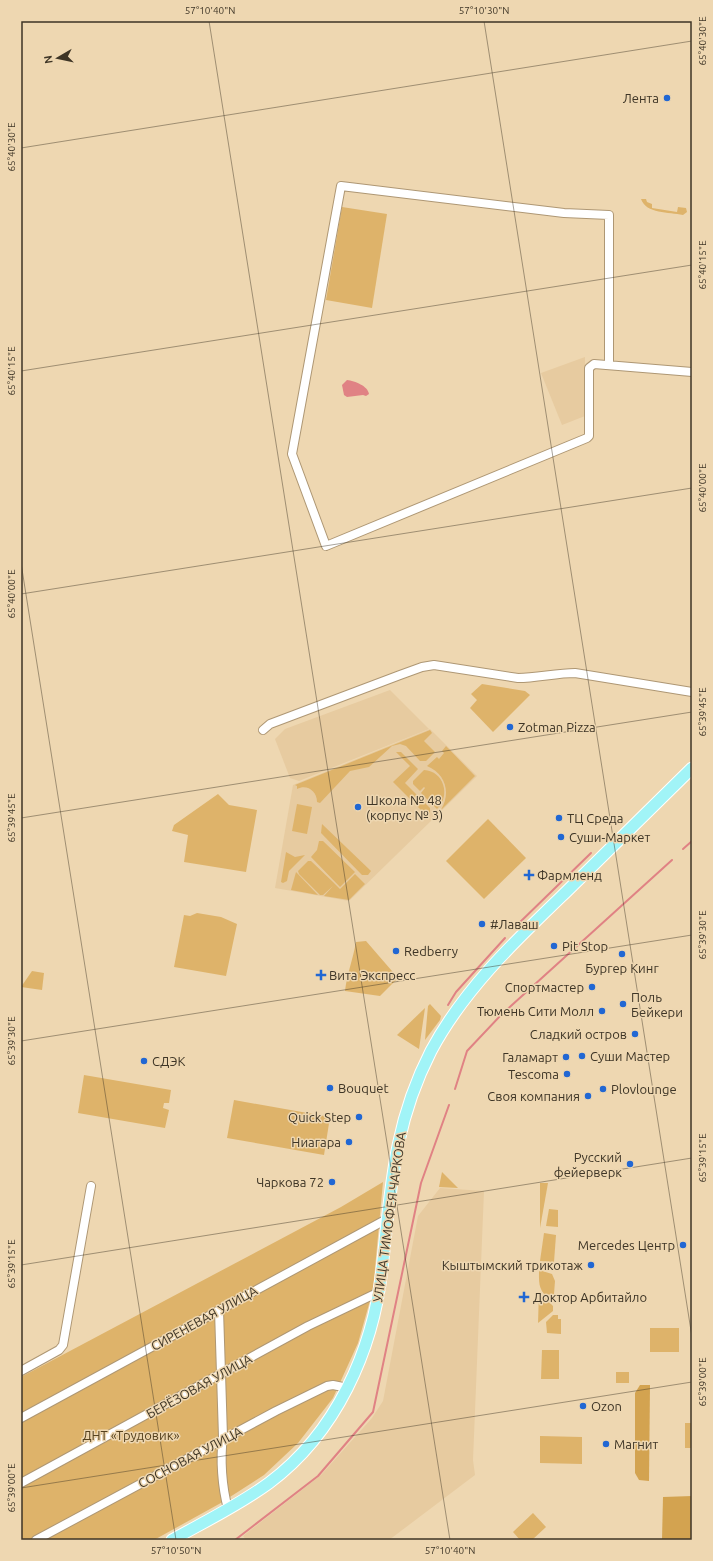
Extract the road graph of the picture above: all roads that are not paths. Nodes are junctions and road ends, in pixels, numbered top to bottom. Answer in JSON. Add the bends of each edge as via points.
{"nodes":[{"id":1,"x":609,"y":365,"type":"junction"},
{"id":2,"x":692,"y":372,"type":"edge"},
{"id":3,"x":692,"y":692,"type":"edge"},
{"id":4,"x":263,"y":730,"type":"dead end"},
{"id":5,"x":692,"y":768,"type":"edge"},
{"id":6,"x":91,"y":1186,"type":"dead end"},
{"id":7,"x":387,"y":1219,"type":"junction"},
{"id":8,"x":380,"y":1292,"type":"junction"},
{"id":9,"x":219,"y":1310,"type":"junction"},
{"id":10,"x":21,"y":1371,"type":"edge"},
{"id":11,"x":222,"y":1373,"type":"junction"},
{"id":12,"x":348,"y":1388,"type":"junction"},
{"id":13,"x":21,"y":1418,"type":"edge"},
{"id":14,"x":222,"y":1440,"type":"junction"},
{"id":15,"x":21,"y":1484,"type":"edge"},
{"id":16,"x":228,"y":1509,"type":"junction"},
{"id":17,"x":36,"y":1540,"type":"edge"},
{"id":18,"x":172,"y":1540,"type":"edge"}],
"edges":[{"from":1,"to":1,"type":"street","via":[[594,364],[589,368],[587,438],[326,546],[292,454],[342,186],[564,213],[609,215]]},
{"from":1,"to":2,"type":"street"},
{"from":3,"to":4,"type":"street","via":[[575,673],[518,678],[434,665],[393,677],[270,724]]},
{"from":5,"to":7,"type":"main road","name":"УЛИЦА ТИМОФЕЯ ЧАРКОВА","via":[[517,940],[449,1018],[408,1102],[396,1151]]},
{"from":6,"to":10,"type":"street","via":[[63,1345]]},
{"from":7,"to":8,"type":"main road","name":"УЛИЦА ТИМОФЕЯ ЧАРКОВА"},
{"from":7,"to":9,"type":"street","name":"СИРЕНЕВАЯ УЛИЦА"},
{"from":8,"to":11,"type":"street","name":"БЕРЁЗОВАЯ УЛИЦА","via":[[308,1326]]},
{"from":8,"to":12,"type":"main road","name":"УЛИЦА ТИМОФЕЯ ЧАРКОВА","via":[[371,1328]]},
{"from":9,"to":11,"type":"street"},
{"from":9,"to":13,"type":"street","name":"СИРЕНЕВАЯ УЛИЦА"},
{"from":11,"to":14,"type":"street"},
{"from":11,"to":15,"type":"street","name":"БЕРЁЗОВАЯ УЛИЦА"},
{"from":12,"to":14,"type":"street","name":"СОСНОВАЯ УЛИЦА","via":[[327,1386]]},
{"from":12,"to":16,"type":"main road","name":"УЛИЦА ТИМОФЕЯ ЧАРКОВА","via":[[321,1432],[290,1466],[255,1493]]},
{"from":14,"to":16,"type":"street","via":[[224,1493]]},
{"from":14,"to":17,"type":"street","name":"СОСНОВАЯ УЛИЦА"},
{"from":16,"to":18,"type":"main road","name":"УЛИЦА ТИМОФЕЯ ЧАРКОВА"}]}
